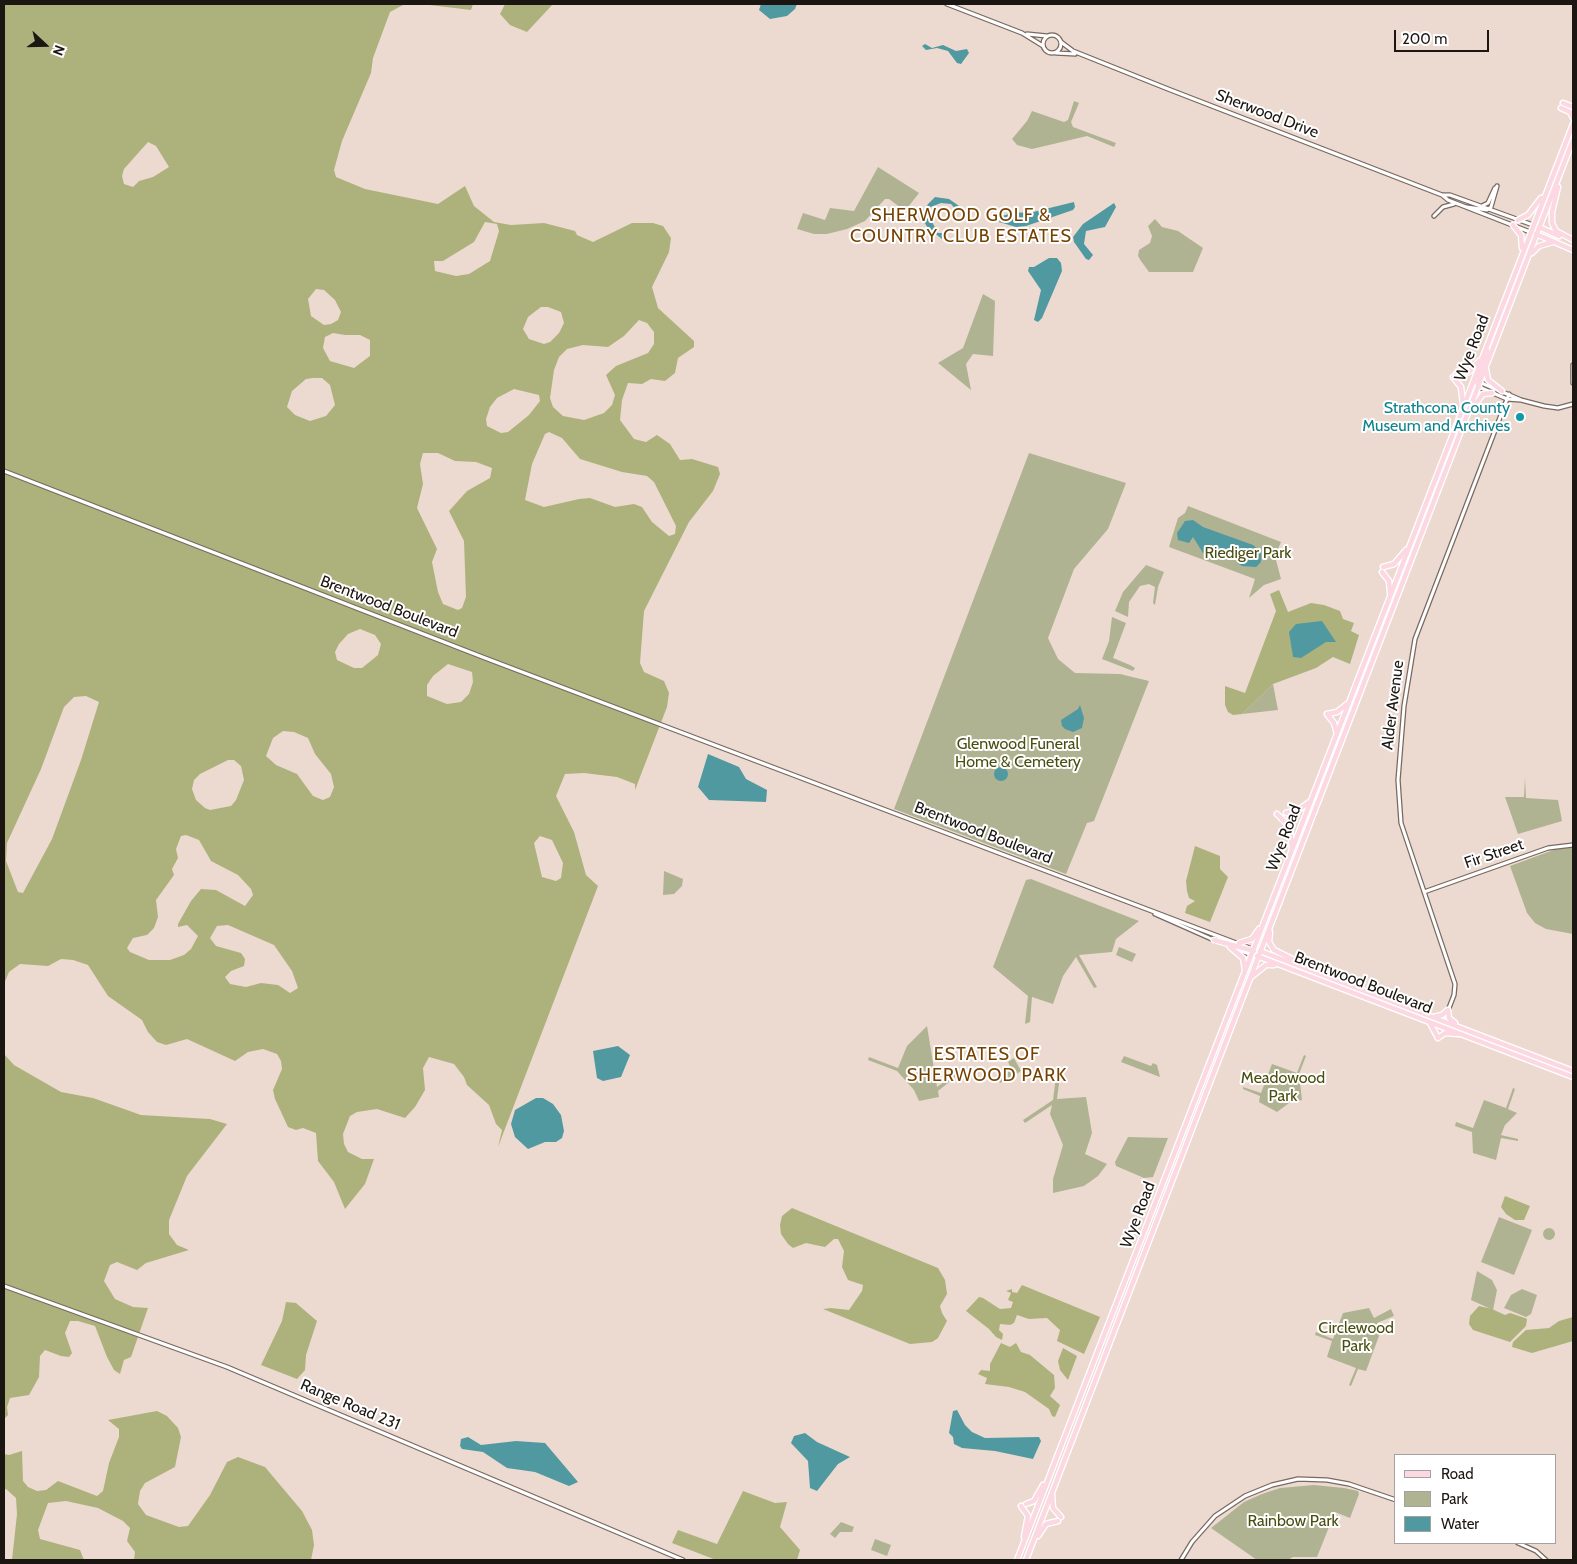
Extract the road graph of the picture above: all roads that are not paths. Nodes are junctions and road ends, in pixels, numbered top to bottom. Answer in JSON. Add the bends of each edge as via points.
{"nodes":[{"id":1,"x":947,"y":4,"type":"edge"},
{"id":2,"x":1022,"y":33,"type":"junction"},
{"id":3,"x":1047,"y":36,"type":"junction"},
{"id":4,"x":1061,"y":42,"type":"junction"},
{"id":5,"x":1043,"y":46,"type":"junction"},
{"id":6,"x":1055,"y":53,"type":"junction"},
{"id":7,"x":1083,"y":56,"type":"junction"},
{"id":8,"x":1573,"y":107,"type":"edge"},
{"id":9,"x":1573,"y":118,"type":"edge"},
{"id":10,"x":1573,"y":124,"type":"edge"},
{"id":11,"x":1573,"y":140,"type":"edge"},
{"id":12,"x":1564,"y":166,"type":"junction"},
{"id":13,"x":1545,"y":193,"type":"junction"},
{"id":14,"x":1442,"y":194,"type":"junction"},
{"id":15,"x":1457,"y":204,"type":"junction"},
{"id":16,"x":1481,"y":206,"type":"junction"},
{"id":17,"x":1466,"y":207,"type":"junction"},
{"id":18,"x":1489,"y":209,"type":"junction"},
{"id":19,"x":1434,"y":216,"type":"dead end"},
{"id":20,"x":1518,"y":220,"type":"junction"},
{"id":21,"x":1513,"y":225,"type":"junction"},
{"id":22,"x":1533,"y":225,"type":"junction"},
{"id":23,"x":1540,"y":228,"type":"junction"},
{"id":24,"x":1530,"y":232,"type":"junction"},
{"id":25,"x":1538,"y":235,"type":"junction"},
{"id":26,"x":1573,"y":241,"type":"edge"},
{"id":27,"x":1554,"y":242,"type":"junction"},
{"id":28,"x":1573,"y":250,"type":"edge"},
{"id":29,"x":1521,"y":256,"type":"junction"},
{"id":30,"x":1530,"y":256,"type":"junction"},
{"id":31,"x":1490,"y":334,"type":"junction"},
{"id":32,"x":1482,"y":358,"type":"junction"},
{"id":33,"x":1573,"y":365,"type":"edge"},
{"id":34,"x":1486,"y":369,"type":"junction"},
{"id":35,"x":1476,"y":383,"type":"junction"},
{"id":36,"x":1573,"y":383,"type":"edge"},
{"id":37,"x":1502,"y":391,"type":"junction"},
{"id":38,"x":1492,"y":392,"type":"junction"},
{"id":39,"x":1510,"y":394,"type":"junction"},
{"id":40,"x":1507,"y":399,"type":"junction"},
{"id":41,"x":1521,"y":400,"type":"junction"},
{"id":42,"x":1573,"y":404,"type":"edge"},
{"id":43,"x":1463,"y":408,"type":"junction"},
{"id":44,"x":1468,"y":415,"type":"junction"},
{"id":45,"x":4,"y":471,"type":"edge"},
{"id":46,"x":1409,"y":547,"type":"junction"},
{"id":47,"x":1390,"y":596,"type":"junction"},
{"id":48,"x":1350,"y":702,"type":"junction"},
{"id":49,"x":1337,"y":734,"type":"junction"},
{"id":50,"x":1312,"y":800,"type":"junction"},
{"id":51,"x":1286,"y":812,"type":"dead end"},
{"id":52,"x":1277,"y":814,"type":"dead end"},
{"id":53,"x":1573,"y":845,"type":"edge"},
{"id":54,"x":1292,"y":852,"type":"junction"},
{"id":55,"x":1424,"y":892,"type":"junction"},
{"id":56,"x":1146,"y":909,"type":"junction"},
{"id":57,"x":1264,"y":924,"type":"junction"},
{"id":58,"x":1270,"y":927,"type":"junction"},
{"id":59,"x":1214,"y":940,"type":"junction"},
{"id":60,"x":1238,"y":943,"type":"junction"},
{"id":61,"x":1230,"y":947,"type":"junction"},
{"id":62,"x":1261,"y":951,"type":"junction"},
{"id":63,"x":1253,"y":952,"type":"junction"},
{"id":64,"x":1258,"y":957,"type":"junction"},
{"id":65,"x":1280,"y":966,"type":"junction"},
{"id":66,"x":1244,"y":975,"type":"junction"},
{"id":67,"x":1250,"y":978,"type":"junction"},
{"id":68,"x":1332,"y":978,"type":"junction"},
{"id":69,"x":1448,"y":1010,"type":"junction"},
{"id":70,"x":1433,"y":1017,"type":"junction"},
{"id":71,"x":1444,"y":1021,"type":"junction"},
{"id":72,"x":1430,"y":1022,"type":"junction"},
{"id":73,"x":1442,"y":1026,"type":"junction"},
{"id":74,"x":1463,"y":1028,"type":"junction"},
{"id":75,"x":1462,"y":1034,"type":"junction"},
{"id":76,"x":1573,"y":1071,"type":"edge"},
{"id":77,"x":1573,"y":1077,"type":"edge"},
{"id":78,"x":4,"y":1286,"type":"edge"},
{"id":79,"x":1047,"y":1480,"type":"junction"},
{"id":80,"x":1052,"y":1491,"type":"junction"},
{"id":81,"x":1394,"y":1499,"type":"edge"},
{"id":82,"x":1024,"y":1540,"type":"junction"},
{"id":83,"x":1520,"y":1544,"type":"edge"},
{"id":84,"x":1032,"y":1545,"type":"junction"},
{"id":85,"x":682,"y":1560,"type":"edge"},
{"id":86,"x":1017,"y":1560,"type":"edge"},
{"id":87,"x":1026,"y":1560,"type":"edge"},
{"id":88,"x":1181,"y":1560,"type":"edge"},
{"id":89,"x":1546,"y":1560,"type":"edge"}],
"edges":[{"from":1,"to":2,"type":"street"},
{"from":2,"to":3,"type":"street"},
{"from":2,"to":5,"type":"street"},
{"from":3,"to":4,"type":"street","via":[[1055,35]]},
{"from":3,"to":5,"type":"street"},
{"from":4,"to":6,"type":"street","via":[[1061,48]]},
{"from":4,"to":7,"type":"street","name":"Sherwood Drive"},
{"from":5,"to":6,"type":"street","via":[[1046,51]]},
{"from":6,"to":7,"type":"street","name":"Sherwood Drive"},
{"from":7,"to":14,"type":"street","name":"Sherwood Drive"},
{"from":8,"to":9,"type":"main road","via":[[1562,106]]},
{"from":10,"to":13,"type":"main road","name":"Wye Road"},
{"from":11,"to":12,"type":"main road","name":"Wye Road"},
{"from":12,"to":23,"type":"main road","name":"Wye Road"},
{"from":12,"to":26,"type":"main road","via":[[1552,224],[1556,232]]},
{"from":13,"to":20,"type":"main road","via":[[1530,213]]},
{"from":13,"to":22,"type":"main road","name":"Wye Road"},
{"from":14,"to":15,"type":"street","name":"Sherwood Drive"},
{"from":14,"to":16,"type":"street","name":"Sherwood Drive"},
{"from":15,"to":17,"type":"street","name":"Sherwood Drive"},
{"from":15,"to":19,"type":"street","via":[[1442,207]]},
{"from":16,"to":18,"type":"street","name":"Sherwood Drive"},
{"from":16,"to":18,"type":"street","via":[[1487,204],[1497,186]]},
{"from":17,"to":18,"type":"street"},
{"from":17,"to":21,"type":"street","name":"Sherwood Drive"},
{"from":18,"to":20,"type":"street","name":"Sherwood Drive"},
{"from":20,"to":22,"type":"street","name":"Sherwood Drive"},
{"from":21,"to":24,"type":"street","name":"Sherwood Drive"},
{"from":21,"to":29,"type":"main road","via":[[1522,238]]},
{"from":22,"to":23,"type":"main road","name":"Sherwood Drive"},
{"from":22,"to":24,"type":"main road","name":"Wye Road"},
{"from":23,"to":25,"type":"main road","name":"Wye Road"},
{"from":23,"to":26,"type":"main road","name":"Sherwood Drive"},
{"from":24,"to":25,"type":"main road","name":"Sherwood Drive"},
{"from":24,"to":29,"type":"main road","name":"Wye Road"},
{"from":25,"to":27,"type":"main road","name":"Sherwood Drive"},
{"from":25,"to":30,"type":"main road","name":"Wye Road"},
{"from":27,"to":28,"type":"main road","name":"Sherwood Drive"},
{"from":27,"to":30,"type":"main road","via":[[1539,246]]},
{"from":29,"to":31,"type":"main road","name":"Wye Road"},
{"from":30,"to":34,"type":"main road","name":"Wye Road"},
{"from":31,"to":32,"type":"main road","name":"Wye Road"},
{"from":31,"to":35,"type":"main road","via":[[1492,338]]},
{"from":32,"to":35,"type":"main road","name":"Wye Road"},
{"from":32,"to":43,"type":"main road","via":[[1469,372],[1455,375],[1461,387]]},
{"from":33,"to":36,"type":"street"},
{"from":34,"to":35,"type":"main road","name":"Wye Road"},
{"from":34,"to":37,"type":"main road","via":[[1488,380]]},
{"from":35,"to":37,"type":"street"},
{"from":35,"to":38,"type":"street"},
{"from":35,"to":43,"type":"main road","name":"Wye Road"},
{"from":35,"to":44,"type":"main road","name":"Wye Road"},
{"from":37,"to":39,"type":"street"},
{"from":38,"to":40,"type":"street"},
{"from":38,"to":44,"type":"main road","via":[[1482,395]]},
{"from":39,"to":40,"type":"street","name":"Alder Avenue"},
{"from":39,"to":41,"type":"street"},
{"from":40,"to":41,"type":"street"},
{"from":40,"to":55,"type":"street","name":"Alder Avenue","via":[[1418,630],[1410,662],[1398,769],[1398,803],[1406,840]]},
{"from":41,"to":42,"type":"street","via":[[1551,408]]},
{"from":43,"to":46,"type":"main road","name":"Wye Road"},
{"from":44,"to":58,"type":"main road","name":"Wye Road"},
{"from":45,"to":56,"type":"street","name":"Brentwood Boulevard"},
{"from":46,"to":47,"type":"main road","name":"Wye Road"},
{"from":46,"to":47,"type":"main road","via":[[1394,564],[1383,570],[1389,581]]},
{"from":47,"to":48,"type":"main road","name":"Wye Road"},
{"from":48,"to":49,"type":"main road","name":"Wye Road"},
{"from":48,"to":49,"type":"main road","via":[[1337,712],[1326,714],[1334,723]]},
{"from":49,"to":50,"type":"main road","name":"Wye Road"},
{"from":50,"to":51,"type":"main road","via":[[1298,810]]},
{"from":50,"to":54,"type":"main road","name":"Wye Road"},
{"from":52,"to":54,"type":"main road","via":[[1290,827]]},
{"from":53,"to":55,"type":"street","name":"Fir Street","via":[[1548,848]]},
{"from":54,"to":57,"type":"main road","name":"Wye Road"},
{"from":55,"to":69,"type":"street","name":"Alder Avenue","via":[[1455,984]]},
{"from":56,"to":59,"type":"street","name":"Brentwood Boulevard"},
{"from":56,"to":60,"type":"street","name":"Brentwood Boulevard"},
{"from":57,"to":60,"type":"main road","via":[[1252,939]]},
{"from":57,"to":63,"type":"main road","name":"Wye Road"},
{"from":58,"to":62,"type":"main road","name":"Wye Road"},
{"from":58,"to":68,"type":"main road","via":[[1269,942],[1274,950]]},
{"from":59,"to":61,"type":"street","name":"Brentwood Boulevard"},
{"from":59,"to":63,"type":"main road"},
{"from":60,"to":63,"type":"street","name":"Brentwood Boulevard"},
{"from":61,"to":63,"type":"street","name":"Brentwood Boulevard"},
{"from":61,"to":66,"type":"main road","via":[[1244,961]]},
{"from":62,"to":63,"type":"main road","name":"Brentwood Boulevard"},
{"from":62,"to":64,"type":"main road","name":"Wye Road"},
{"from":62,"to":68,"type":"main road","name":"Brentwood Boulevard"},
{"from":63,"to":64,"type":"main road","name":"Brentwood Boulevard"},
{"from":63,"to":66,"type":"main road","name":"Wye Road"},
{"from":64,"to":65,"type":"main road","name":"Brentwood Boulevard"},
{"from":64,"to":67,"type":"main road","name":"Wye Road"},
{"from":65,"to":67,"type":"main road","via":[[1266,965]]},
{"from":65,"to":72,"type":"main road","name":"Brentwood Boulevard"},
{"from":66,"to":79,"type":"main road","name":"Wye Road"},
{"from":67,"to":80,"type":"main road","name":"Wye Road"},
{"from":68,"to":70,"type":"main road","name":"Brentwood Boulevard"},
{"from":69,"to":70,"type":"main road"},
{"from":69,"to":71,"type":"street","name":"Alder Avenue"},
{"from":69,"to":74,"type":"main road","via":[[1450,1021]]},
{"from":70,"to":71,"type":"main road","name":"Brentwood Boulevard"},
{"from":71,"to":73,"type":"street","name":"Alder Avenue"},
{"from":71,"to":74,"type":"main road","name":"Brentwood Boulevard"},
{"from":72,"to":73,"type":"main road","name":"Brentwood Boulevard"},
{"from":72,"to":75,"type":"main road","via":[[1438,1038],[1445,1033]]},
{"from":73,"to":75,"type":"main road","name":"Brentwood Boulevard"},
{"from":74,"to":76,"type":"main road","name":"Brentwood Boulevard"},
{"from":75,"to":77,"type":"main road","name":"Brentwood Boulevard"},
{"from":78,"to":85,"type":"street","name":"Range Road 231","via":[[227,1367]]},
{"from":79,"to":82,"type":"main road","name":"Wye Road"},
{"from":79,"to":82,"type":"main road","via":[[1034,1501],[1024,1505],[1028,1516]]},
{"from":80,"to":84,"type":"main road","name":"Wye Road"},
{"from":80,"to":84,"type":"main road","via":[[1053,1508],[1059,1519],[1046,1524]]},
{"from":81,"to":88,"type":"street","via":[[1328,1480],[1298,1479],[1272,1485],[1246,1496],[1215,1516]]},
{"from":82,"to":86,"type":"main road","name":"Wye Road"},
{"from":83,"to":89,"type":"street"},
{"from":84,"to":87,"type":"main road","name":"Wye Road"}]}
